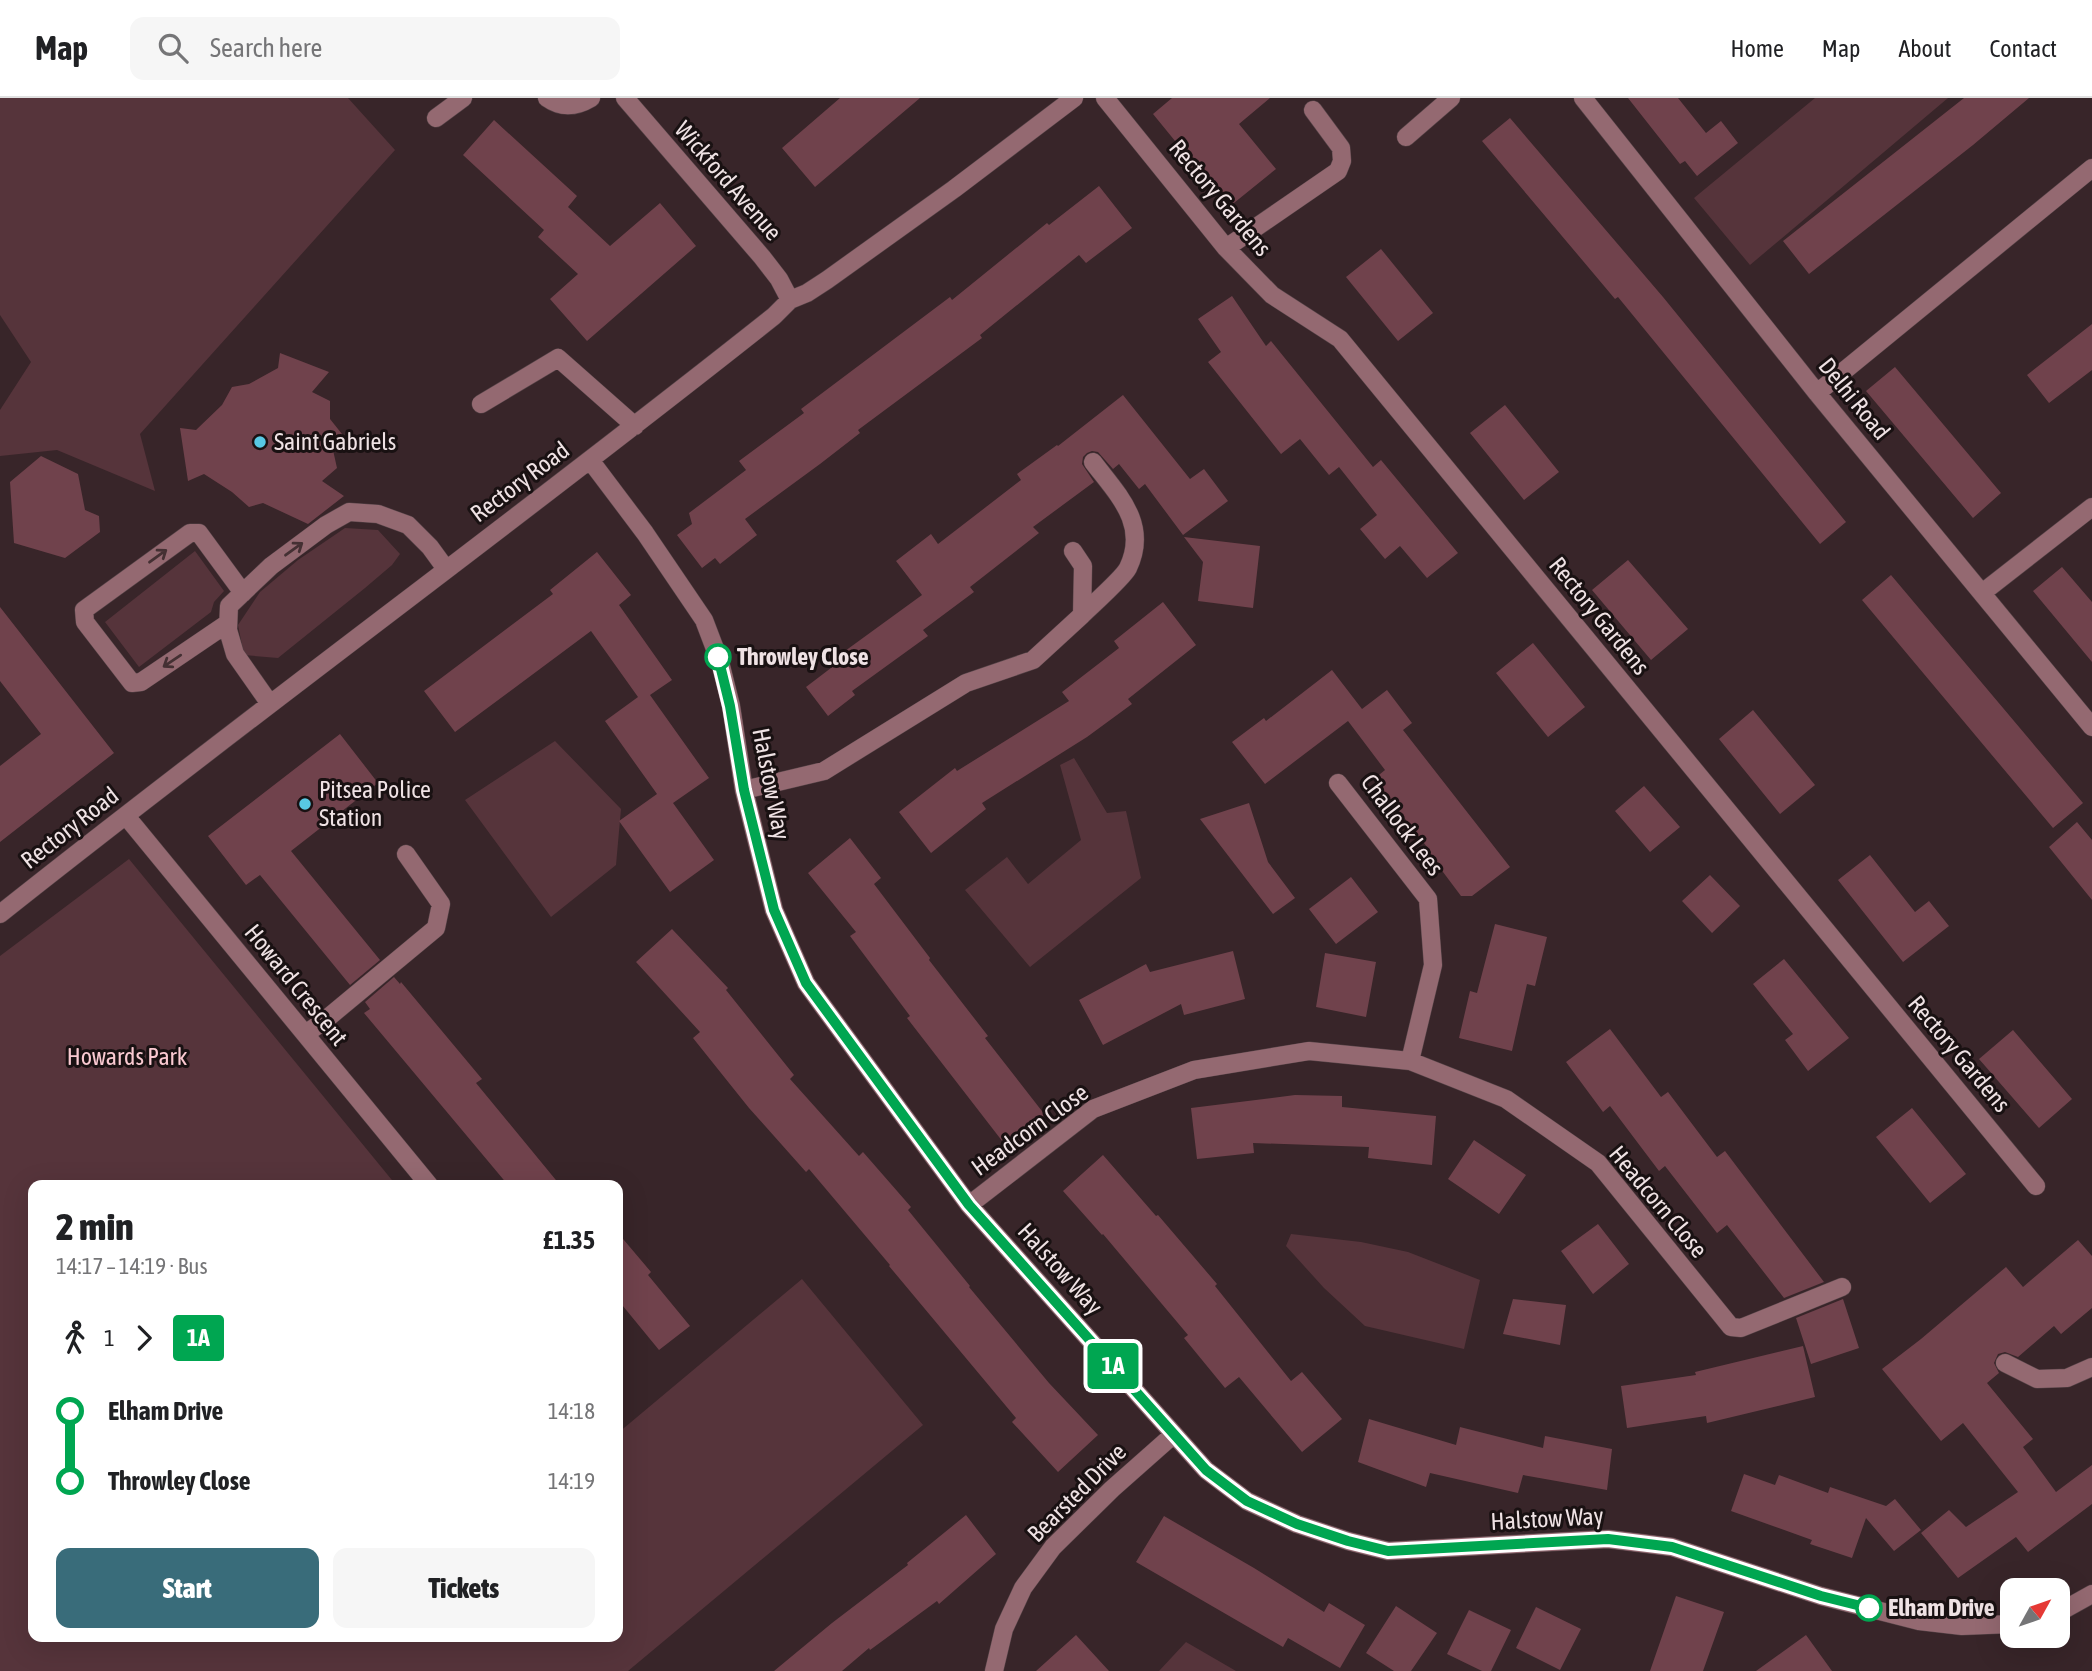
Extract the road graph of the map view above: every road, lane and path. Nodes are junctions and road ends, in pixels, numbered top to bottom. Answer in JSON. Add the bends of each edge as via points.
{"nodes":[{"id":1,"x":463,"y":98,"type":"edge"},
{"id":2,"x":547,"y":98,"type":"edge"},
{"id":3,"x":591,"y":98,"type":"edge"},
{"id":4,"x":625,"y":98,"type":"edge"},
{"id":5,"x":1074,"y":98,"type":"edge"},
{"id":6,"x":1105,"y":98,"type":"edge"},
{"id":7,"x":1451,"y":98,"type":"edge"},
{"id":8,"x":1583,"y":98,"type":"edge"},
{"id":9,"x":1313,"y":110,"type":"dead end"},
{"id":10,"x":436,"y":118,"type":"dead end"},
{"id":11,"x":1406,"y":137,"type":"dead end"},
{"id":12,"x":2092,"y":168,"type":"edge"},
{"id":13,"x":1226,"y":248,"type":"junction"},
{"id":14,"x":790,"y":300,"type":"junction"},
{"id":15,"x":1817,"y":393,"type":"junction"},
{"id":16,"x":481,"y":404,"type":"dead end"},
{"id":17,"x":635,"y":426,"type":"junction"},
{"id":18,"x":590,"y":460,"type":"junction"},
{"id":19,"x":1093,"y":462,"type":"dead end"},
{"id":20,"x":2092,"y":507,"type":"edge"},
{"id":21,"x":1073,"y":551,"type":"dead end"},
{"id":22,"x":446,"y":569,"type":"junction"},
{"id":23,"x":243,"y":593,"type":"junction"},
{"id":24,"x":1982,"y":593,"type":"junction"},
{"id":25,"x":1082,"y":615,"type":"junction"},
{"id":26,"x":228,"y":623,"type":"junction"},
{"id":27,"x":271,"y":704,"type":"junction"},
{"id":28,"x":2092,"y":727,"type":"edge"},
{"id":29,"x":1338,"y":783,"type":"dead end"},
{"id":30,"x":744,"y":790,"type":"junction"},
{"id":31,"x":126,"y":816,"type":"junction"},
{"id":32,"x":406,"y":854,"type":"dead end"},
{"id":33,"x":0,"y":914,"type":"edge"},
{"id":34,"x":306,"y":1034,"type":"junction"},
{"id":35,"x":1410,"y":1061,"type":"junction"},
{"id":36,"x":425,"y":1180,"type":"edge"},
{"id":37,"x":2036,"y":1186,"type":"dead end"},
{"id":38,"x":969,"y":1205,"type":"junction"},
{"id":39,"x":1842,"y":1287,"type":"dead end"},
{"id":40,"x":2005,"y":1363,"type":"dead end"},
{"id":41,"x":2092,"y":1367,"type":"edge"},
{"id":42,"x":1173,"y":1435,"type":"junction"},
{"id":43,"x":2092,"y":1594,"type":"edge"},
{"id":44,"x":2070,"y":1606,"type":"edge"},
{"id":45,"x":2000,"y":1624,"type":"edge"},
{"id":46,"x":993,"y":1671,"type":"edge"}],
"edges":[{"from":1,"to":10,"type":"street"},
{"from":2,"to":3,"type":"street","via":[[566,106]]},
{"from":4,"to":14,"type":"street","name":"Wickford Avenue","via":[[762,257]]},
{"from":5,"to":14,"type":"street","name":"Rectory Road","via":[[828,280]]},
{"from":6,"to":13,"type":"street","name":"Rectory Gardens"},
{"from":7,"to":11,"type":"street"},
{"from":8,"to":15,"type":"street","name":"Delhi Road"},
{"from":9,"to":13,"type":"street","via":[[1341,148],[1338,170]]},
{"from":12,"to":15,"type":"street"},
{"from":13,"to":37,"type":"street","name":"Rectory Gardens","via":[[1272,295],[1340,339]]},
{"from":14,"to":17,"type":"street","name":"Rectory Road"},
{"from":15,"to":24,"type":"street","name":"Delhi Road"},
{"from":16,"to":17,"type":"street","via":[[558,358]]},
{"from":17,"to":18,"type":"street","name":"Rectory Road"},
{"from":18,"to":22,"type":"street","name":"Rectory Road"},
{"from":18,"to":30,"type":"street","name":"Halstow Way","via":[[704,620],[728,695]]},
{"from":19,"to":25,"type":"street","via":[[1128,509],[1136,538],[1127,570]]},
{"from":20,"to":24,"type":"street"},
{"from":21,"to":25,"type":"street","via":[[1083,566]]},
{"from":23,"to":22,"type":"street","one_way":true,"via":[[271,566],[349,512],[378,514],[408,525]]},
{"from":22,"to":27,"type":"street","name":"Rectory Road"},
{"from":23,"to":26,"type":"street","via":[[229,606]]},
{"from":26,"to":23,"type":"street","one_way":true,"via":[[141,682],[132,683],[85,622],[84,610],[190,533],[199,533]]},
{"from":24,"to":28,"type":"street","name":"Delhi Road"},
{"from":25,"to":30,"type":"street","via":[[1033,660],[966,682],[824,771]]},
{"from":26,"to":27,"type":"street","via":[[235,654]]},
{"from":27,"to":31,"type":"street","name":"Rectory Road"},
{"from":29,"to":35,"type":"street","name":"Challock Lees","via":[[1428,899],[1433,965]]},
{"from":30,"to":38,"type":"street","name":"Halstow Way","via":[[774,910],[806,983]]},
{"from":31,"to":33,"type":"street","name":"Rectory Road"},
{"from":31,"to":34,"type":"street","name":"Howard Crescent"},
{"from":32,"to":34,"type":"street","via":[[441,904],[436,928]]},
{"from":34,"to":36,"type":"street","name":"Howard Crescent"},
{"from":35,"to":38,"type":"street","name":"Headcorn Close","via":[[1310,1051],[1194,1070],[1093,1109]]},
{"from":35,"to":39,"type":"street","name":"Headcorn Close","via":[[1506,1099],[1598,1163],[1731,1327],[1741,1328]]},
{"from":38,"to":42,"type":"street","name":"Halstow Way"},
{"from":40,"to":41,"type":"street","via":[[2037,1379],[2067,1378]]},
{"from":42,"to":45,"type":"street","name":"Halstow Way","via":[[1206,1470],[1247,1501],[1297,1524],[1388,1551],[1608,1539],[1672,1547],[1821,1596],[1919,1621]]},
{"from":42,"to":46,"type":"street","name":"Bearsted Drive","via":[[1053,1546],[1023,1588],[1004,1629]]},
{"from":43,"to":44,"type":"street"}]}
